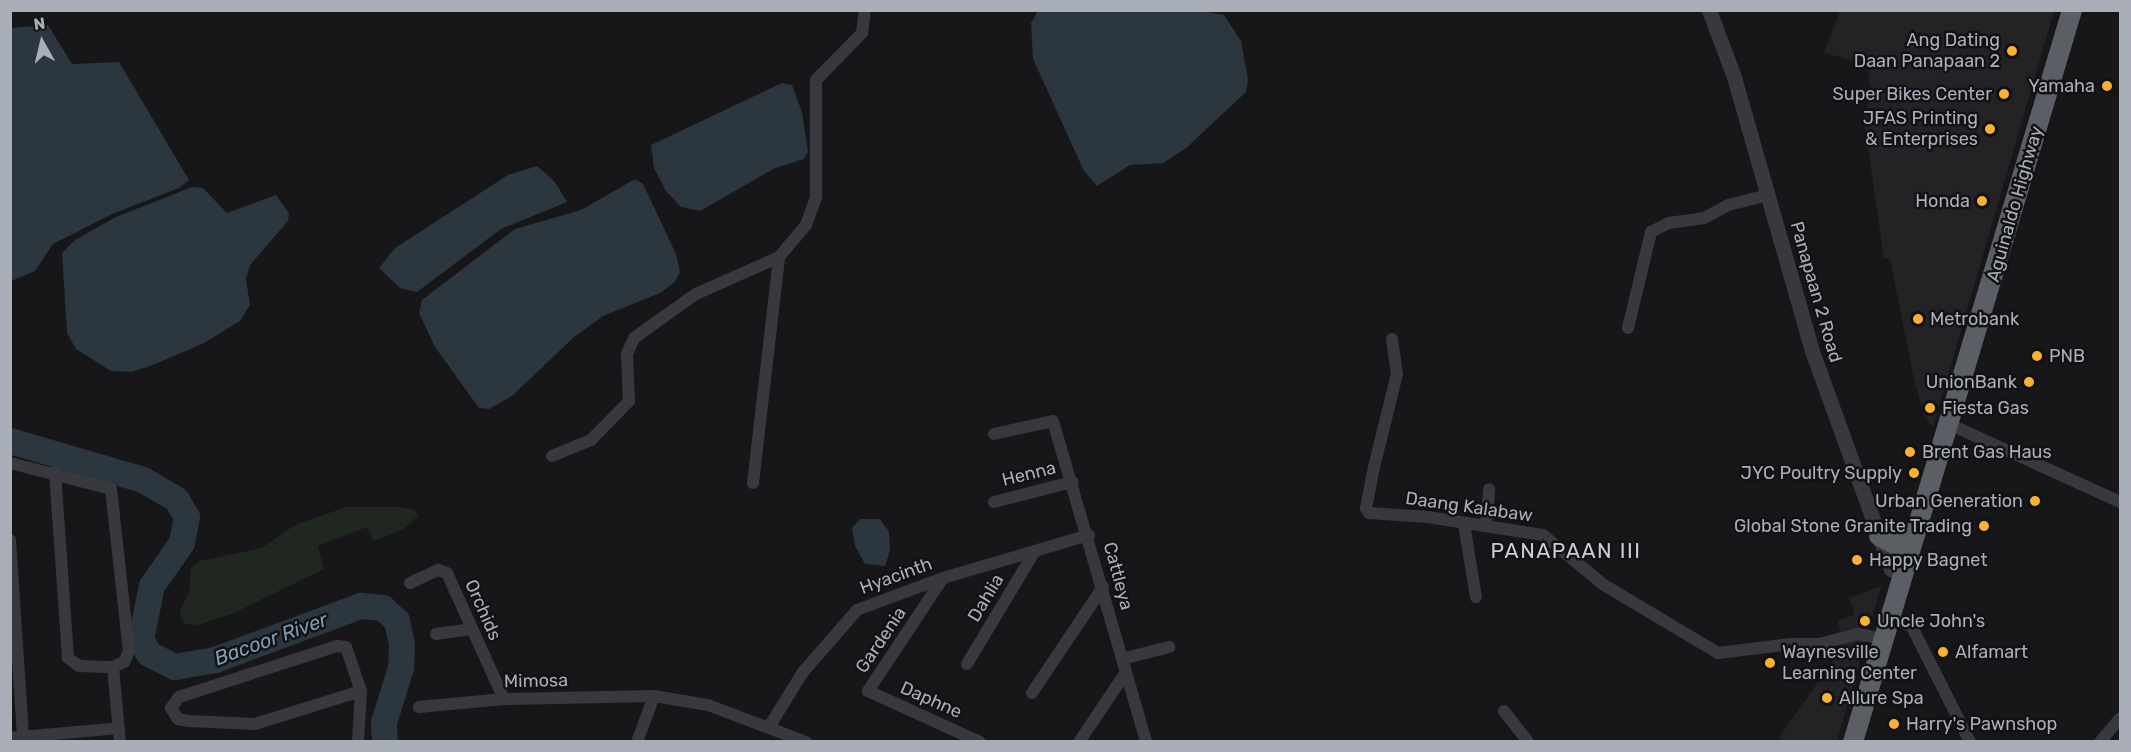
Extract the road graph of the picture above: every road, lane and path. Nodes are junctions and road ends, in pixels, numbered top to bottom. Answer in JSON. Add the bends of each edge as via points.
{"nodes":[{"id":1,"x":865,"y":10,"type":"edge"},
{"id":2,"x":1709,"y":10,"type":"edge"},
{"id":3,"x":2072,"y":10,"type":"edge"},
{"id":4,"x":1768,"y":195,"type":"junction"},
{"id":5,"x":779,"y":257,"type":"junction"},
{"id":6,"x":1628,"y":328,"type":"dead end"},
{"id":7,"x":1392,"y":339,"type":"dead end"},
{"id":8,"x":1949,"y":424,"type":"junction"},
{"id":9,"x":994,"y":434,"type":"dead end"},
{"id":10,"x":552,"y":456,"type":"dead end"},
{"id":11,"x":10,"y":463,"type":"edge"},
{"id":12,"x":55,"y":472,"type":"junction"},
{"id":13,"x":1072,"y":482,"type":"junction"},
{"id":14,"x":753,"y":483,"type":"dead end"},
{"id":15,"x":1490,"y":489,"type":"dead end"},
{"id":16,"x":994,"y":501,"type":"dead end"},
{"id":17,"x":2121,"y":501,"type":"edge"},
{"id":18,"x":1464,"y":524,"type":"junction"},
{"id":19,"x":1486,"y":526,"type":"junction"},
{"id":20,"x":1915,"y":533,"type":"junction"},
{"id":21,"x":1089,"y":535,"type":"junction"},
{"id":22,"x":1879,"y":536,"type":"junction"},
{"id":23,"x":10,"y":540,"type":"edge"},
{"id":24,"x":1035,"y":551,"type":"junction"},
{"id":25,"x":1903,"y":574,"type":"junction"},
{"id":26,"x":943,"y":578,"type":"junction"},
{"id":27,"x":410,"y":583,"type":"dead end"},
{"id":28,"x":1103,"y":587,"type":"junction"},
{"id":29,"x":1476,"y":597,"type":"dead end"},
{"id":30,"x":471,"y":629,"type":"junction"},
{"id":31,"x":1887,"y":629,"type":"junction"},
{"id":32,"x":436,"y":634,"type":"dead end"},
{"id":33,"x":1169,"y":647,"type":"dead end"},
{"id":34,"x":1122,"y":659,"type":"junction"},
{"id":35,"x":967,"y":663,"type":"dead end"},
{"id":36,"x":113,"y":667,"type":"junction"},
{"id":37,"x":1126,"y":672,"type":"junction"},
{"id":38,"x":361,"y":691,"type":"junction"},
{"id":39,"x":868,"y":691,"type":"joint"},
{"id":40,"x":1032,"y":693,"type":"dead end"},
{"id":41,"x":654,"y":696,"type":"junction"},
{"id":42,"x":504,"y":699,"type":"junction"},
{"id":43,"x":419,"y":707,"type":"dead end"},
{"id":44,"x":1504,"y":711,"type":"dead end"},
{"id":45,"x":2121,"y":718,"type":"edge"},
{"id":46,"x":119,"y":728,"type":"junction"},
{"id":47,"x":773,"y":733,"type":"edge"},
{"id":48,"x":17,"y":737,"type":"edge"},
{"id":49,"x":64,"y":737,"type":"edge"},
{"id":50,"x":120,"y":741,"type":"edge"},
{"id":51,"x":358,"y":741,"type":"edge"},
{"id":52,"x":637,"y":741,"type":"edge"},
{"id":53,"x":806,"y":741,"type":"edge"},
{"id":54,"x":980,"y":741,"type":"edge"},
{"id":55,"x":1079,"y":741,"type":"edge"},
{"id":56,"x":1146,"y":741,"type":"edge"},
{"id":57,"x":1528,"y":741,"type":"edge"},
{"id":58,"x":1853,"y":741,"type":"edge"},
{"id":59,"x":1970,"y":741,"type":"edge"},
{"id":60,"x":2100,"y":741,"type":"edge"}],
"edges":[{"from":1,"to":5,"type":"street","via":[[862,33],[816,80],[816,198],[806,225]]},
{"from":2,"to":4,"type":"street","name":"Panapaan 2 Road","via":[[1734,76]]},
{"from":3,"to":8,"type":"highway","name":"Aguinaldo Highway"},
{"from":4,"to":6,"type":"street","via":[[1728,205],[1704,218],[1669,223],[1652,232]]},
{"from":4,"to":22,"type":"street","name":"Panapaan 2 Road","via":[[1812,351]]},
{"from":5,"to":10,"type":"street","via":[[696,294],[634,338],[627,354],[629,401],[591,440]]},
{"from":5,"to":14,"type":"street"},
{"from":7,"to":18,"type":"street","name":"Daang Kalabaw","via":[[1395,390],[1366,511]]},
{"from":8,"to":17,"type":"street"},
{"from":8,"to":20,"type":"highway","name":"Aguinaldo Highway"},
{"from":9,"to":13,"type":"street","name":"Cattleya","via":[[1053,421]]},
{"from":11,"to":12,"type":"street"},
{"from":12,"to":36,"type":"street","via":[[68,658],[74,664]]},
{"from":12,"to":36,"type":"street","via":[[111,489],[129,651],[124,662]]},
{"from":13,"to":16,"type":"street","name":"Henna"},
{"from":13,"to":21,"type":"street","name":"Cattleya"},
{"from":15,"to":19,"type":"street"},
{"from":18,"to":19,"type":"street","name":"Daang Kalabaw"},
{"from":18,"to":29,"type":"street"},
{"from":19,"to":31,"type":"street","name":"Daang Kalabaw","via":[[1543,535],[1604,585],[1718,653],[1819,644]]},
{"from":20,"to":22,"type":"highway","via":[[1899,546]]},
{"from":20,"to":25,"type":"highway","name":"Aguinaldo Highway"},
{"from":21,"to":24,"type":"street","name":"Hyacinth"},
{"from":21,"to":28,"type":"street","name":"Cattleya"},
{"from":22,"to":25,"type":"street","name":"Panapaan 2 Road","via":[[1891,569]]},
{"from":23,"to":48,"type":"street"},
{"from":24,"to":26,"type":"street","name":"Hyacinth"},
{"from":24,"to":35,"type":"street","name":"Dahlia"},
{"from":25,"to":31,"type":"highway","name":"Aguinaldo Highway"},
{"from":26,"to":39,"type":"street","name":"Gardenia"},
{"from":26,"to":47,"type":"street","name":"Hyacinth","via":[[857,610],[803,672]]},
{"from":27,"to":30,"type":"street","name":"Orchids","via":[[438,570],[447,573]]},
{"from":28,"to":34,"type":"street","name":"Cattleya"},
{"from":28,"to":40,"type":"street"},
{"from":30,"to":32,"type":"street"},
{"from":30,"to":42,"type":"street","name":"Orchids"},
{"from":31,"to":58,"type":"highway","name":"Aguinaldo Highway"},
{"from":31,"to":59,"type":"street","name":"Daang Kalabaw","via":[[1911,626]]},
{"from":33,"to":34,"type":"street"},
{"from":34,"to":37,"type":"street","name":"Cattleya"},
{"from":36,"to":46,"type":"street"},
{"from":37,"to":55,"type":"street"},
{"from":37,"to":56,"type":"street","name":"Cattleya"},
{"from":38,"to":38,"type":"street","via":[[255,724],[188,721],[178,718],[171,708],[179,697],[337,646],[346,646],[351,653]]},
{"from":38,"to":51,"type":"street"},
{"from":39,"to":54,"type":"street","name":"Daphne"},
{"from":41,"to":42,"type":"street","name":"Mimosa"},
{"from":41,"to":47,"type":"street","name":"Mimosa","via":[[708,705]]},
{"from":41,"to":52,"type":"street"},
{"from":42,"to":43,"type":"street","name":"Mimosa"},
{"from":44,"to":57,"type":"street"},
{"from":45,"to":60,"type":"street"},
{"from":46,"to":49,"type":"street"},
{"from":46,"to":50,"type":"street"},
{"from":47,"to":53,"type":"street","name":"Mimosa"},
{"from":48,"to":49,"type":"street"}]}
